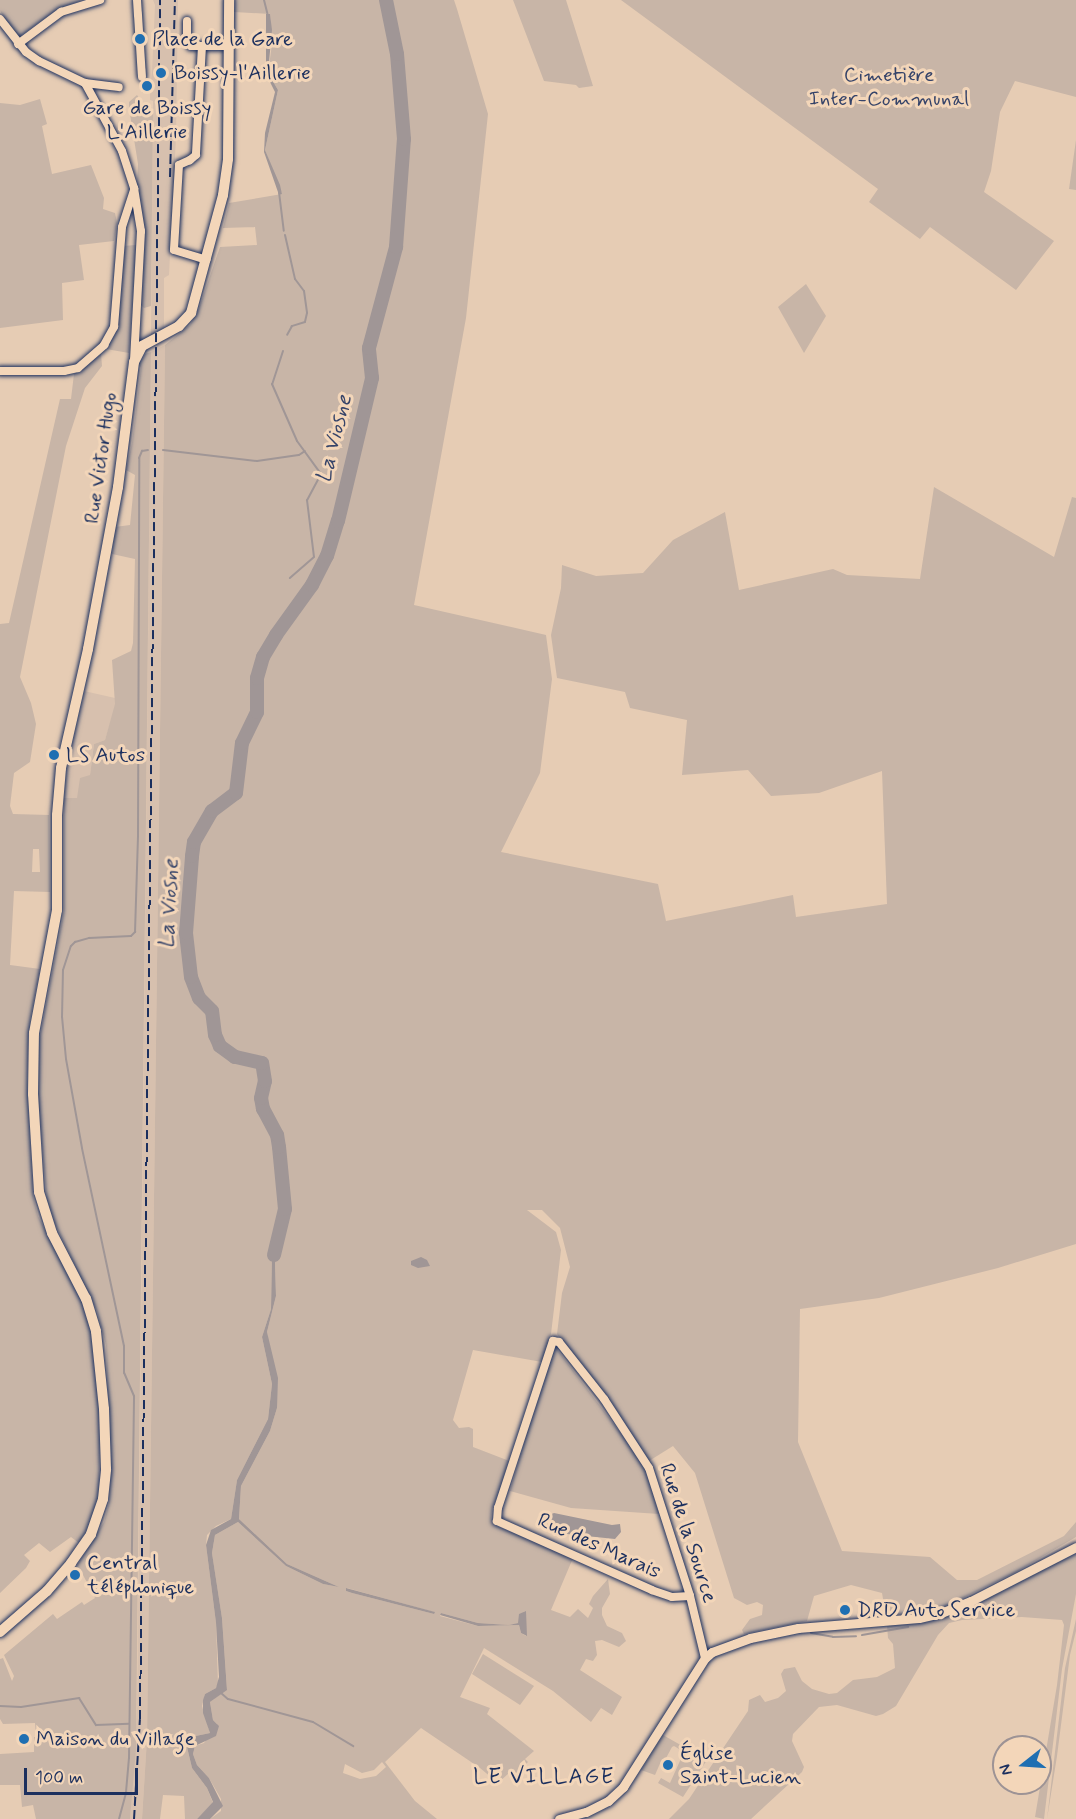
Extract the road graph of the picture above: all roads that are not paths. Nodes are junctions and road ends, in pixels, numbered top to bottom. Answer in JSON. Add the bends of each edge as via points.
{"nodes":[{"id":1,"x":100,"y":0,"type":"edge"},
{"id":2,"x":137,"y":0,"type":"edge"},
{"id":3,"x":229,"y":0,"type":"edge"},
{"id":4,"x":0,"y":19,"type":"edge"},
{"id":5,"x":187,"y":21,"type":"dead end"},
{"id":6,"x":18,"y":44,"type":"junction"},
{"id":7,"x":202,"y":46,"type":"junction"},
{"id":8,"x":229,"y":46,"type":"junction"},
{"id":9,"x":142,"y":77,"type":"dead end"},
{"id":10,"x":85,"y":82,"type":"junction"},
{"id":11,"x":119,"y":87,"type":"dead end"},
{"id":12,"x":134,"y":188,"type":"junction"},
{"id":13,"x":206,"y":260,"type":"junction"},
{"id":14,"x":135,"y":328,"type":"junction"},
{"id":15,"x":150,"y":341,"type":"junction"},
{"id":16,"x":134,"y":362,"type":"junction"},
{"id":17,"x":0,"y":371,"type":"edge"},
{"id":18,"x":555,"y":1340,"type":"joint"},
{"id":19,"x":1076,"y":1547,"type":"edge"},
{"id":20,"x":690,"y":1596,"type":"junction"},
{"id":21,"x":0,"y":1632,"type":"edge"},
{"id":22,"x":705,"y":1658,"type":"junction"},
{"id":23,"x":559,"y":1819,"type":"edge"}],
"edges":[{"from":1,"to":6,"type":"street","via":[[61,12]]},
{"from":2,"to":9,"type":"street"},
{"from":3,"to":8,"type":"main road"},
{"from":4,"to":6,"type":"street"},
{"from":5,"to":7,"type":"street","via":[[187,42]]},
{"from":6,"to":10,"type":"street","via":[[39,62]]},
{"from":7,"to":8,"type":"street"},
{"from":7,"to":13,"type":"street","via":[[196,155],[178,165],[174,250]]},
{"from":8,"to":13,"type":"main road","via":[[226,178]]},
{"from":10,"to":11,"type":"street"},
{"from":10,"to":12,"type":"street","via":[[117,141]]},
{"from":12,"to":14,"type":"street","via":[[141,231]]},
{"from":12,"to":17,"type":"street","via":[[122,227],[114,327],[104,345],[78,368]]},
{"from":13,"to":15,"type":"main road","via":[[188,317]]},
{"from":14,"to":15,"type":"street","via":[[139,338]]},
{"from":14,"to":16,"type":"street"},
{"from":15,"to":16,"type":"main road","via":[[140,348]]},
{"from":16,"to":21,"type":"main road","name":"Rue Victor Hugo","via":[[118,487],[61,768],[57,910],[33,1054],[39,1192],[52,1233],[95,1325],[106,1469],[103,1499],[91,1534],[53,1585]]},
{"from":18,"to":20,"type":"street","name":"Rue de la Source","via":[[604,1399],[645,1460]]},
{"from":18,"to":20,"type":"street","name":"Rue des Marais","via":[[550,1344],[538,1394],[496,1518],[652,1590],[680,1598]]},
{"from":19,"to":22,"type":"street","via":[[971,1601],[919,1618],[757,1636]]},
{"from":20,"to":22,"type":"street","name":"Rue de la Source"},
{"from":22,"to":23,"type":"street","via":[[623,1787],[608,1802]]}]}
